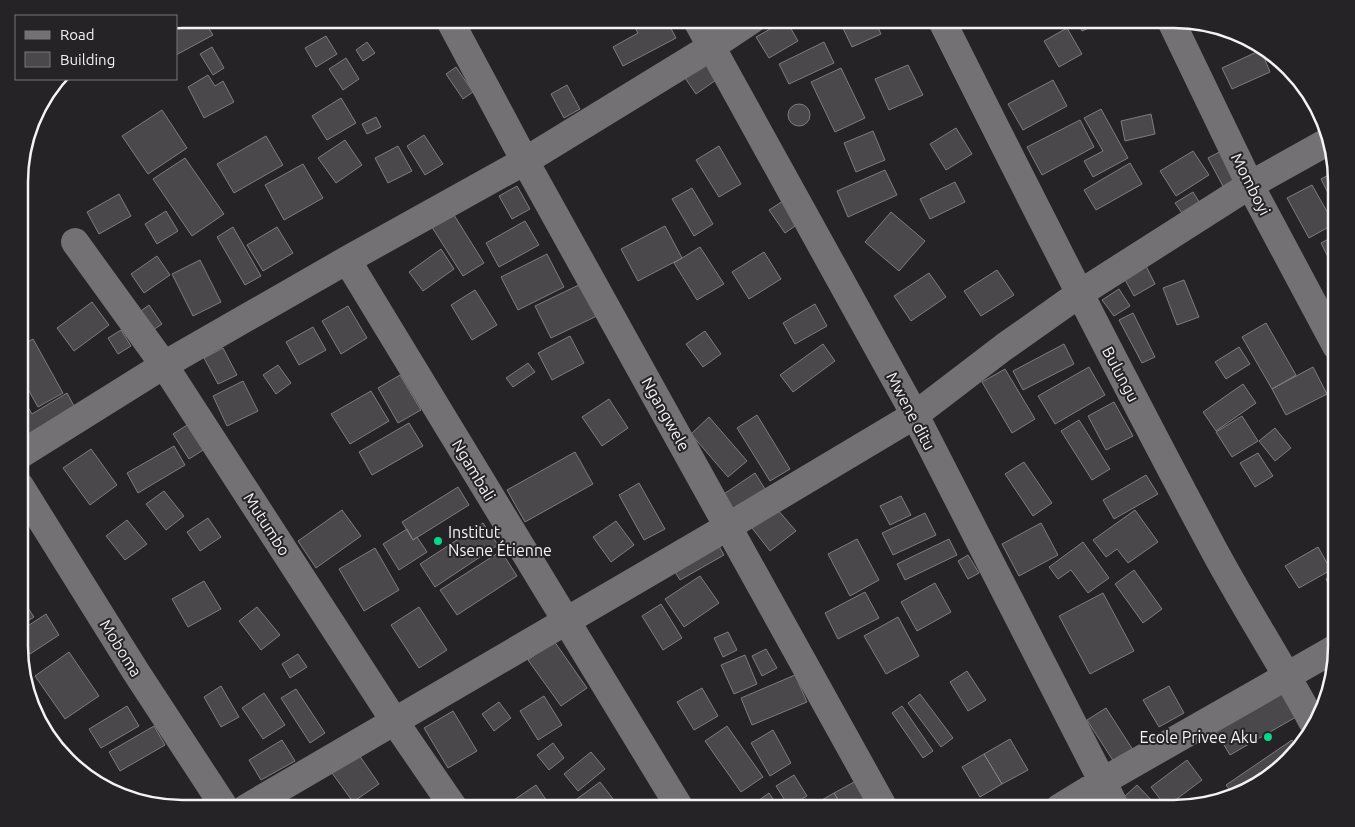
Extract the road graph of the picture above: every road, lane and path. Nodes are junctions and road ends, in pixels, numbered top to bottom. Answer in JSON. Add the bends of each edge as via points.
{"nodes":[{"id":1,"x":452,"y":27,"type":"edge"},
{"id":2,"x":700,"y":27,"type":"edge"},
{"id":3,"x":741,"y":27,"type":"edge"},
{"id":4,"x":945,"y":27,"type":"edge"},
{"id":5,"x":1174,"y":27,"type":"edge"},
{"id":6,"x":711,"y":47,"type":"junction"},
{"id":7,"x":1323,"y":145,"type":"edge"},
{"id":8,"x":525,"y":161,"type":"junction"},
{"id":9,"x":1250,"y":185,"type":"junction"},
{"id":10,"x":75,"y":242,"type":"dead end"},
{"id":11,"x":347,"y":260,"type":"junction"},
{"id":12,"x":1079,"y":294,"type":"junction"},
{"id":13,"x":1327,"y":329,"type":"edge"},
{"id":14,"x":164,"y":365,"type":"junction"},
{"id":15,"x":915,"y":415,"type":"junction"},
{"id":16,"x":28,"y":449,"type":"edge"},
{"id":17,"x":28,"y":499,"type":"edge"},
{"id":18,"x":728,"y":526,"type":"junction"},
{"id":19,"x":566,"y":621,"type":"junction"},
{"id":20,"x":1327,"y":653,"type":"edge"},
{"id":21,"x":1287,"y":675,"type":"junction"},
{"id":22,"x":1310,"y":717,"type":"edge"},
{"id":23,"x":395,"y":722,"type":"junction"},
{"id":24,"x":1103,"y":781,"type":"junction"},
{"id":25,"x":879,"y":799,"type":"edge"},
{"id":26,"x":1073,"y":799,"type":"edge"},
{"id":27,"x":1112,"y":799,"type":"edge"},
{"id":28,"x":220,"y":800,"type":"edge"},
{"id":29,"x":260,"y":800,"type":"edge"},
{"id":30,"x":448,"y":800,"type":"edge"},
{"id":31,"x":675,"y":800,"type":"edge"}],
"edges":[{"from":1,"to":8,"type":"street","name":"Ngangwele"},
{"from":2,"to":6,"type":"street","name":"Mwene ditu"},
{"from":3,"to":6,"type":"street"},
{"from":4,"to":12,"type":"street","name":"Bulungu"},
{"from":5,"to":9,"type":"street","name":"Momboyi"},
{"from":6,"to":8,"type":"street"},
{"from":6,"to":15,"type":"street","name":"Mwene ditu"},
{"from":7,"to":9,"type":"street"},
{"from":8,"to":11,"type":"street"},
{"from":8,"to":18,"type":"street","name":"Ngangwele"},
{"from":9,"to":12,"type":"street"},
{"from":9,"to":13,"type":"street","name":"Momboyi"},
{"from":10,"to":14,"type":"street","name":"Mutumbo"},
{"from":11,"to":14,"type":"street"},
{"from":11,"to":19,"type":"street","name":"Ngambali"},
{"from":12,"to":15,"type":"street"},
{"from":12,"to":21,"type":"street","name":"Bulungu","via":[[1209,542]]},
{"from":14,"to":16,"type":"street"},
{"from":14,"to":23,"type":"street","name":"Mutumbo"},
{"from":15,"to":18,"type":"street"},
{"from":15,"to":24,"type":"street","name":"Mwene ditu"},
{"from":17,"to":28,"type":"street","name":"Moboma"},
{"from":18,"to":19,"type":"street"},
{"from":18,"to":25,"type":"street","name":"Ngangwele"},
{"from":19,"to":23,"type":"street"},
{"from":19,"to":31,"type":"street","name":"Ngambali"},
{"from":20,"to":21,"type":"street"},
{"from":21,"to":22,"type":"street","name":"Bulungu"},
{"from":21,"to":24,"type":"street"},
{"from":23,"to":29,"type":"street"},
{"from":23,"to":30,"type":"street","name":"Mutumbo"},
{"from":24,"to":26,"type":"street"},
{"from":24,"to":27,"type":"street","name":"Mwene ditu"}]}
